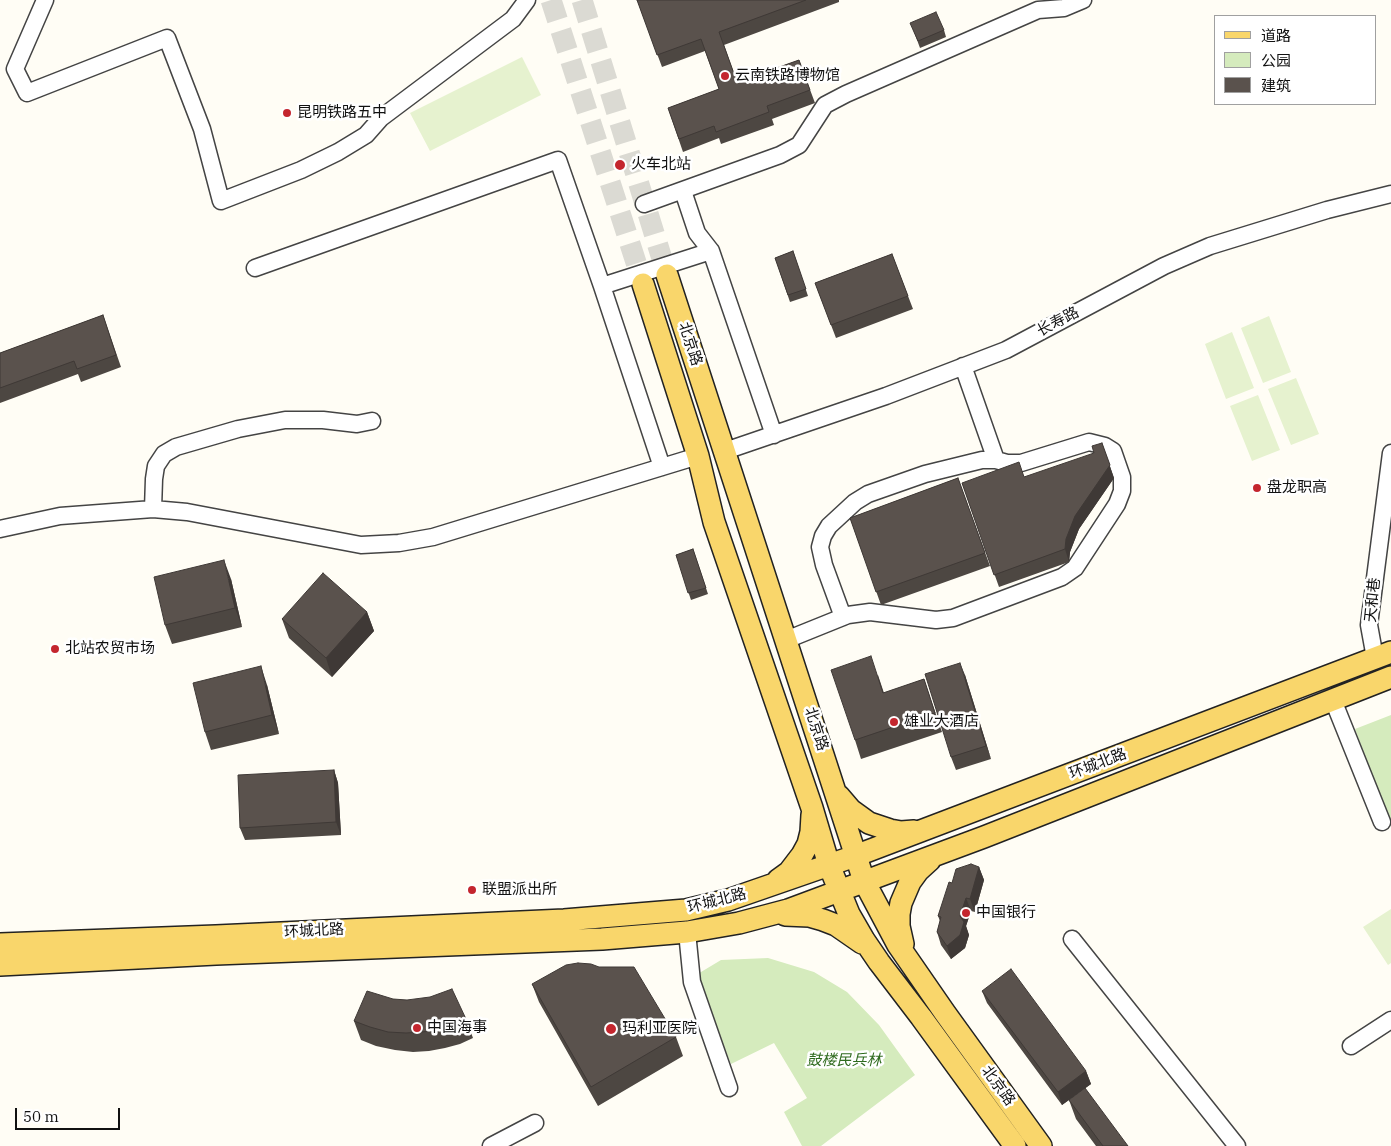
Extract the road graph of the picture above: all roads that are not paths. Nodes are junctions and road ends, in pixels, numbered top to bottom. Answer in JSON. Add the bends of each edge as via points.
{"nodes":[{"id":1,"x":45,"y":0,"type":"edge"},
{"id":2,"x":527,"y":0,"type":"edge"},
{"id":3,"x":1083,"y":0,"type":"edge"},
{"id":4,"x":682,"y":191,"type":"junction"},
{"id":5,"x":1391,"y":194,"type":"edge"},
{"id":6,"x":644,"y":204,"type":"dead end"},
{"id":7,"x":711,"y":251,"type":"junction"},
{"id":8,"x":255,"y":268,"type":"dead end"},
{"id":9,"x":667,"y":274,"type":"tunnel mouth"},
{"id":10,"x":643,"y":284,"type":"tunnel mouth"},
{"id":11,"x":602,"y":286,"type":"junction"},
{"id":12,"x":963,"y":366,"type":"junction"},
{"id":13,"x":372,"y":421,"type":"dead end"},
{"id":14,"x":774,"y":435,"type":"junction"},
{"id":15,"x":725,"y":451,"type":"junction"},
{"id":16,"x":1391,"y":453,"type":"edge"},
{"id":17,"x":698,"y":456,"type":"junction"},
{"id":18,"x":996,"y":460,"type":"junction"},
{"id":19,"x":662,"y":467,"type":"junction"},
{"id":20,"x":153,"y":509,"type":"junction"},
{"id":21,"x":0,"y":529,"type":"edge"},
{"id":22,"x":843,"y":618,"type":"junction"},
{"id":23,"x":786,"y":640,"type":"junction"},
{"id":24,"x":1383,"y":655,"type":"edge"},
{"id":25,"x":1391,"y":677,"type":"edge"},
{"id":26,"x":1333,"y":700,"type":"junction"},
{"id":27,"x":835,"y":790,"type":"junction"},
{"id":28,"x":812,"y":808,"type":"junction"},
{"id":29,"x":1382,"y":822,"type":"dead end"},
{"id":30,"x":924,"y":830,"type":"junction"},
{"id":31,"x":942,"y":853,"type":"junction"},
{"id":32,"x":855,"y":856,"type":"junction"},
{"id":33,"x":829,"y":865,"type":"junction"},
{"id":34,"x":864,"y":881,"type":"junction"},
{"id":35,"x":771,"y":886,"type":"junction"},
{"id":36,"x":839,"y":891,"type":"junction"},
{"id":37,"x":762,"y":917,"type":"junction"},
{"id":38,"x":687,"y":932,"type":"junction"},
{"id":39,"x":1072,"y":939,"type":"dead end"},
{"id":40,"x":0,"y":944,"type":"edge"},
{"id":41,"x":909,"y":960,"type":"junction"},
{"id":42,"x":879,"y":962,"type":"junction"},
{"id":43,"x":0,"y":965,"type":"edge"},
{"id":44,"x":1391,"y":1020,"type":"edge"},
{"id":45,"x":1351,"y":1046,"type":"dead end"},
{"id":46,"x":729,"y":1088,"type":"dead end"},
{"id":47,"x":535,"y":1123,"type":"dead end"},
{"id":48,"x":491,"y":1146,"type":"edge"},
{"id":49,"x":1015,"y":1146,"type":"edge"},
{"id":50,"x":1042,"y":1146,"type":"edge"},
{"id":51,"x":1237,"y":1146,"type":"edge"}],
"edges":[{"from":1,"to":2,"type":"street","via":[[15,69],[27,93],[167,38],[202,129],[221,201],[301,170],[366,135],[381,118],[513,19]]},
{"from":3,"to":4,"type":"street","via":[[1064,8],[1038,10],[846,94],[825,105],[800,145]]},
{"from":4,"to":6,"type":"street"},
{"from":4,"to":7,"type":"street","via":[[697,233]]},
{"from":5,"to":12,"type":"street","name":"长寿路","via":[[1210,246],[1164,266],[1006,350]]},
{"from":7,"to":11,"type":"street"},
{"from":7,"to":14,"type":"street"},
{"from":8,"to":11,"type":"street","via":[[558,160]]},
{"from":9,"to":15,"type":"main road","name":"北京路"},
{"from":10,"to":17,"type":"main road","name":"北京路"},
{"from":11,"to":19,"type":"street"},
{"from":12,"to":14,"type":"street","name":"长寿路"},
{"from":12,"to":18,"type":"street"},
{"from":13,"to":20,"type":"street","via":[[357,424],[285,420],[238,429],[176,447],[164,454],[156,466]]},
{"from":14,"to":15,"type":"street","name":"长寿路"},
{"from":15,"to":23,"type":"main road","name":"北京路"},
{"from":16,"to":24,"type":"street","name":"天和巷","via":[[1369,625]]},
{"from":17,"to":19,"type":"street"},
{"from":17,"to":28,"type":"main road","name":"北京路","via":[[714,522]]},
{"from":18,"to":22,"type":"street","via":[[982,460],[925,474],[868,494],[829,526],[820,548]]},
{"from":18,"to":22,"type":"street","via":[[1021,463],[1089,442],[1113,451],[1122,478],[1122,491],[1075,568],[953,618],[936,620],[870,612]]},
{"from":19,"to":20,"type":"street","via":[[433,537],[398,544],[360,544],[188,512]]},
{"from":20,"to":21,"type":"street","via":[[60,516]]},
{"from":22,"to":23,"type":"street"},
{"from":23,"to":27,"type":"main road","name":"北京路"},
{"from":24,"to":30,"type":"main road","name":"环城北路"},
{"from":25,"to":26,"type":"main road","name":"环城北路"},
{"from":26,"to":29,"type":"street"},
{"from":26,"to":31,"type":"main road","name":"环城北路"},
{"from":27,"to":30,"type":"main road","via":[[851,810],[869,823],[901,832]]},
{"from":27,"to":32,"type":"main road","name":"北京路"},
{"from":28,"to":33,"type":"main road","name":"北京路"},
{"from":28,"to":35,"type":"main road","via":[[808,844],[789,872]]},
{"from":30,"to":32,"type":"main road","name":"环城北路"},
{"from":31,"to":34,"type":"main road","name":"环城北路"},
{"from":31,"to":41,"type":"main road","via":[[918,871],[901,903],[900,932]]},
{"from":32,"to":33,"type":"main road","name":"环城北路"},
{"from":32,"to":34,"type":"main road","name":"北京路"},
{"from":33,"to":35,"type":"main road","name":"环城北路"},
{"from":33,"to":36,"type":"main road","name":"北京路"},
{"from":34,"to":36,"type":"main road","name":"环城北路"},
{"from":34,"to":41,"type":"main road","name":"北京路"},
{"from":35,"to":40,"type":"main road","name":"环城北路","via":[[686,910],[564,920]]},
{"from":36,"to":37,"type":"main road","name":"环城北路"},
{"from":36,"to":42,"type":"main road","name":"北京路","via":[[849,914]]},
{"from":37,"to":38,"type":"main road","name":"环城北路"},
{"from":37,"to":42,"type":"main road","via":[[795,914],[836,924],[858,940]]},
{"from":38,"to":43,"type":"main road","name":"环城北路","via":[[602,940]]},
{"from":38,"to":46,"type":"street","via":[[692,982]]},
{"from":39,"to":51,"type":"street"},
{"from":41,"to":50,"type":"main road","name":"北京路"},
{"from":42,"to":49,"type":"main road","name":"北京路"},
{"from":44,"to":45,"type":"street"},
{"from":47,"to":48,"type":"street"}]}
